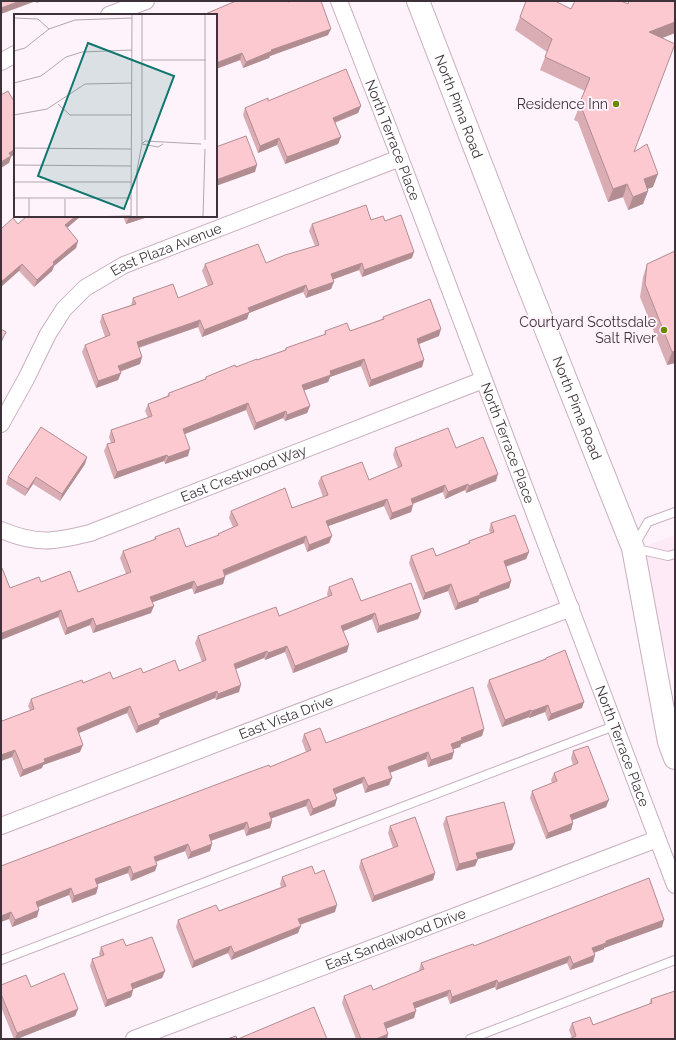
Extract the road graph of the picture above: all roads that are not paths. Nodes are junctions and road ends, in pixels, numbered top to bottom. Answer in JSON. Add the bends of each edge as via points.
{"nodes":[{"id":1,"x":146,"y":1,"type":"edge"},
{"id":2,"x":340,"y":1,"type":"edge"},
{"id":3,"x":418,"y":1,"type":"edge"},
{"id":4,"x":112,"y":14,"type":"edge"},
{"id":5,"x":14,"y":55,"type":"edge"},
{"id":6,"x":1,"y":62,"type":"edge"},
{"id":7,"x":400,"y":158,"type":"junction"},
{"id":8,"x":483,"y":380,"type":"junction"},
{"id":9,"x":1,"y":424,"type":"edge"},
{"id":10,"x":675,"y":512,"type":"edge"},
{"id":11,"x":1,"y":530,"type":"edge"},
{"id":12,"x":633,"y":548,"type":"junction"},
{"id":13,"x":675,"y":554,"type":"edge"},
{"id":14,"x":571,"y":608,"type":"junction"},
{"id":15,"x":614,"y":726,"type":"junction"},
{"id":16,"x":675,"y":758,"type":"edge"},
{"id":17,"x":1,"y":826,"type":"edge"},
{"id":18,"x":657,"y":839,"type":"junction"},
{"id":19,"x":675,"y":885,"type":"edge"},
{"id":20,"x":1,"y":960,"type":"edge"},
{"id":21,"x":675,"y":960,"type":"edge"},
{"id":22,"x":134,"y":1039,"type":"edge"},
{"id":23,"x":470,"y":1039,"type":"edge"}],
"edges":[{"from":1,"to":4,"type":"street"},
{"from":2,"to":7,"type":"street","name":"North Terrace Place"},
{"from":3,"to":12,"type":"main road","name":"North Pima Road"},
{"from":5,"to":6,"type":"street"},
{"from":7,"to":8,"type":"street","name":"North Terrace Place"},
{"from":7,"to":9,"type":"street","name":"East Plaza Avenue","via":[[124,265],[85,288],[64,309],[48,334]]},
{"from":8,"to":11,"type":"street","name":"East Crestwood Way","via":[[90,533],[62,540],[39,541]]},
{"from":8,"to":14,"type":"street","name":"North Terrace Place"},
{"from":10,"to":12,"type":"lane","via":[[648,522]]},
{"from":12,"to":13,"type":"lane","via":[[668,556]]},
{"from":12,"to":16,"type":"main road","name":"North Pima Road","via":[[669,742]]},
{"from":14,"to":15,"type":"street","name":"North Terrace Place"},
{"from":14,"to":17,"type":"street","name":"East Vista Drive"},
{"from":15,"to":18,"type":"street","name":"North Terrace Place"},
{"from":15,"to":20,"type":"lane"},
{"from":18,"to":19,"type":"street","name":"North Terrace Place"},
{"from":18,"to":22,"type":"street","name":"East Sandalwood Drive"},
{"from":21,"to":23,"type":"lane"}]}
